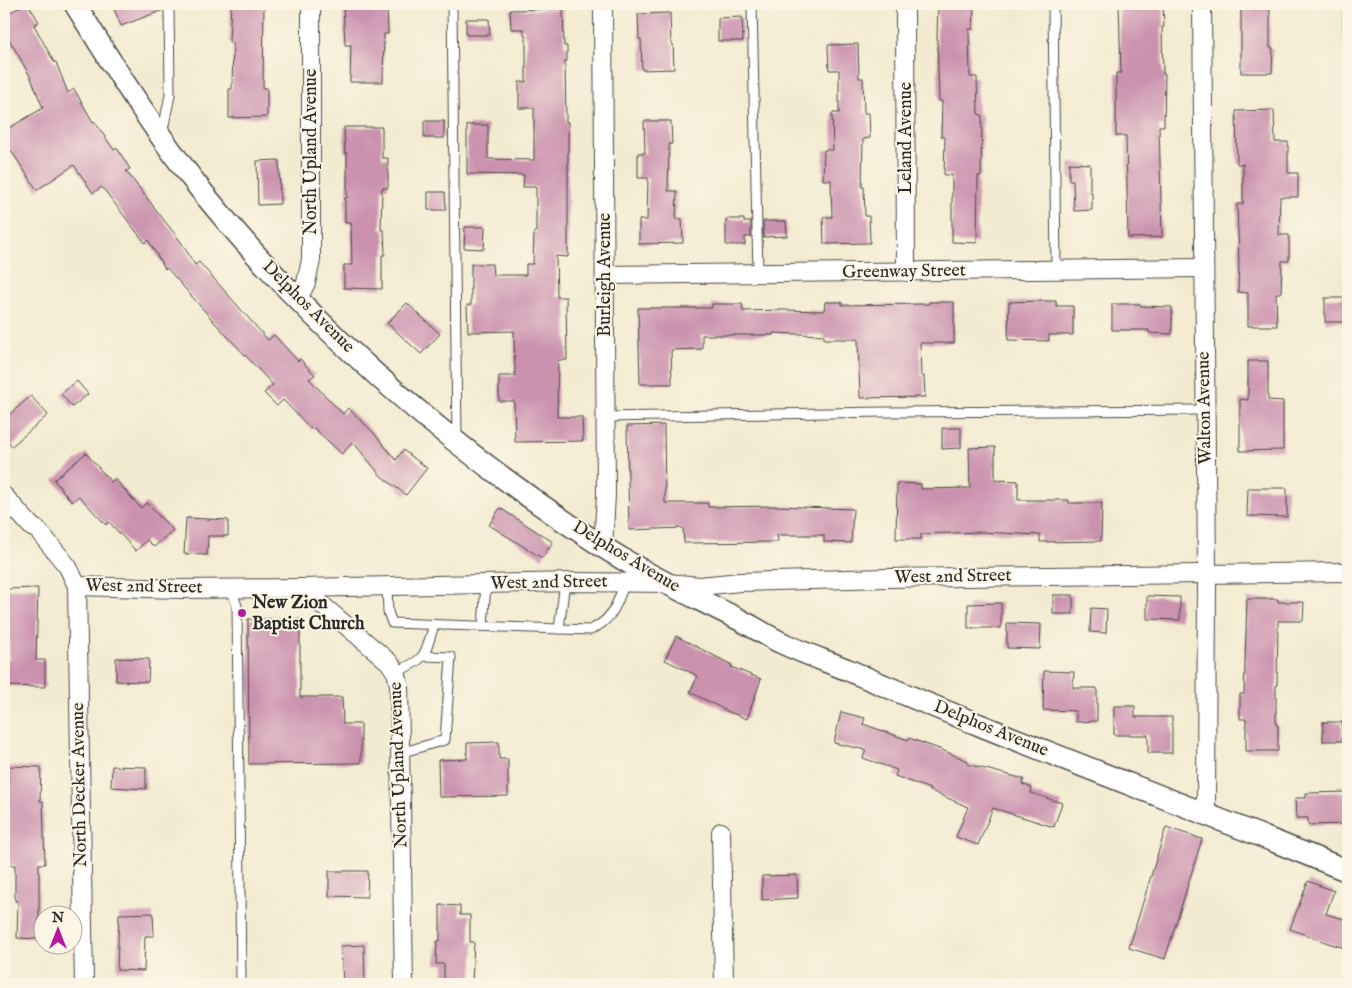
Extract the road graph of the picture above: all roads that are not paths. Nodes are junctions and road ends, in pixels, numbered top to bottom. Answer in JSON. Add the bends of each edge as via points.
{"nodes":[{"id":1,"x":75,"y":4,"type":"edge"},
{"id":2,"x":169,"y":4,"type":"edge"},
{"id":3,"x":310,"y":4,"type":"edge"},
{"id":4,"x":452,"y":4,"type":"edge"},
{"id":5,"x":603,"y":4,"type":"edge"},
{"id":6,"x":752,"y":4,"type":"edge"},
{"id":7,"x":905,"y":4,"type":"edge"},
{"id":8,"x":1053,"y":4,"type":"edge"},
{"id":9,"x":1202,"y":4,"type":"edge"},
{"id":10,"x":1348,"y":4,"type":"edge"},
{"id":11,"x":1348,"y":34,"type":"edge"},
{"id":12,"x":161,"y":138,"type":"junction"},
{"id":13,"x":1203,"y":268,"type":"junction"},
{"id":14,"x":1056,"y":270,"type":"junction"},
{"id":15,"x":906,"y":272,"type":"junction"},
{"id":16,"x":758,"y":274,"type":"junction"},
{"id":17,"x":605,"y":275,"type":"junction"},
{"id":18,"x":298,"y":299,"type":"junction"},
{"id":19,"x":1205,"y":410,"type":"junction"},
{"id":20,"x":606,"y":418,"type":"junction"},
{"id":21,"x":457,"y":442,"type":"junction"},
{"id":22,"x":4,"y":496,"type":"edge"},
{"id":23,"x":603,"y":547,"type":"junction"},
{"id":24,"x":1348,"y":572,"type":"edge"},
{"id":25,"x":1207,"y":574,"type":"junction"},
{"id":26,"x":565,"y":582,"type":"junction"},
{"id":27,"x":625,"y":582,"type":"junction"},
{"id":28,"x":667,"y":583,"type":"junction"},
{"id":29,"x":486,"y":584,"type":"junction"},
{"id":30,"x":77,"y":586,"type":"junction"},
{"id":31,"x":387,"y":586,"type":"junction"},
{"id":32,"x":231,"y":588,"type":"junction"},
{"id":33,"x":302,"y":588,"type":"junction"},
{"id":34,"x":434,"y":625,"type":"junction"},
{"id":35,"x":483,"y":626,"type":"junction"},
{"id":36,"x":559,"y":629,"type":"junction"},
{"id":37,"x":424,"y":656,"type":"junction"},
{"id":38,"x":396,"y":672,"type":"junction"},
{"id":39,"x":400,"y":753,"type":"junction"},
{"id":40,"x":1206,"y":813,"type":"junction"},
{"id":41,"x":721,"y":832,"type":"dead end"},
{"id":42,"x":1348,"y":870,"type":"edge"},
{"id":43,"x":84,"y":984,"type":"edge"},
{"id":44,"x":241,"y":984,"type":"edge"},
{"id":45,"x":404,"y":984,"type":"edge"},
{"id":46,"x":724,"y":984,"type":"edge"}],
"edges":[{"from":1,"to":12,"type":"street","name":"Delphos Avenue"},
{"from":2,"to":12,"type":"lane","via":[[170,95]]},
{"from":3,"to":18,"type":"street","name":"North Upland Avenue","via":[[311,260],[306,283]]},
{"from":4,"to":21,"type":"lane"},
{"from":5,"to":17,"type":"street","name":"Burleigh Avenue"},
{"from":6,"to":16,"type":"lane"},
{"from":7,"to":15,"type":"street","name":"Leland Avenue"},
{"from":8,"to":14,"type":"lane"},
{"from":9,"to":13,"type":"street","name":"Walton Avenue"},
{"from":10,"to":11,"type":"lane"},
{"from":12,"to":18,"type":"street","name":"Delphos Avenue","via":[[226,220]]},
{"from":13,"to":14,"type":"street","name":"Greenway Street"},
{"from":13,"to":19,"type":"street","name":"Walton Avenue"},
{"from":14,"to":15,"type":"street","name":"Greenway Street"},
{"from":15,"to":16,"type":"street","name":"Greenway Street"},
{"from":16,"to":17,"type":"street","name":"Greenway Street"},
{"from":17,"to":20,"type":"street","name":"Burleigh Avenue"},
{"from":18,"to":21,"type":"street","name":"Delphos Avenue","via":[[378,376]]},
{"from":19,"to":20,"type":"lane"},
{"from":19,"to":25,"type":"street","name":"Walton Avenue"},
{"from":20,"to":23,"type":"street","name":"Burleigh Avenue"},
{"from":21,"to":23,"type":"street","name":"Delphos Avenue"},
{"from":22,"to":30,"type":"street","name":"West 2nd Street","via":[[38,530],[68,567]]},
{"from":23,"to":28,"type":"street","name":"Delphos Avenue"},
{"from":24,"to":25,"type":"street","name":"West 2nd Street"},
{"from":25,"to":28,"type":"street","name":"West 2nd Street","via":[[886,578],[700,586]]},
{"from":25,"to":40,"type":"street","name":"Walton Avenue"},
{"from":26,"to":27,"type":"street","name":"West 2nd Street"},
{"from":26,"to":29,"type":"street","name":"West 2nd Street"},
{"from":26,"to":36,"type":"lane"},
{"from":27,"to":28,"type":"street","name":"West 2nd Street"},
{"from":27,"to":36,"type":"lane","via":[[614,611],[601,625],[590,630]]},
{"from":28,"to":40,"type":"street","name":"Delphos Avenue","via":[[781,642],[942,710]]},
{"from":29,"to":31,"type":"street","name":"West 2nd Street"},
{"from":29,"to":35,"type":"lane"},
{"from":30,"to":32,"type":"street","name":"West 2nd Street"},
{"from":30,"to":43,"type":"street","name":"North Decker Avenue"},
{"from":31,"to":33,"type":"street","name":"West 2nd Street"},
{"from":31,"to":34,"type":"lane","via":[[392,623]]},
{"from":32,"to":33,"type":"street","name":"West 2nd Street"},
{"from":32,"to":44,"type":"lane","via":[[237,606]]},
{"from":33,"to":38,"type":"street","name":"North Upland Avenue","via":[[389,662]]},
{"from":34,"to":35,"type":"lane"},
{"from":34,"to":37,"type":"lane"},
{"from":35,"to":36,"type":"lane"},
{"from":37,"to":38,"type":"lane"},
{"from":37,"to":39,"type":"lane","via":[[451,657],[446,740]]},
{"from":38,"to":39,"type":"street","name":"North Upland Avenue"},
{"from":39,"to":45,"type":"street","name":"North Upland Avenue"},
{"from":40,"to":42,"type":"street","name":"Delphos Avenue"},
{"from":41,"to":46,"type":"street"}]}
